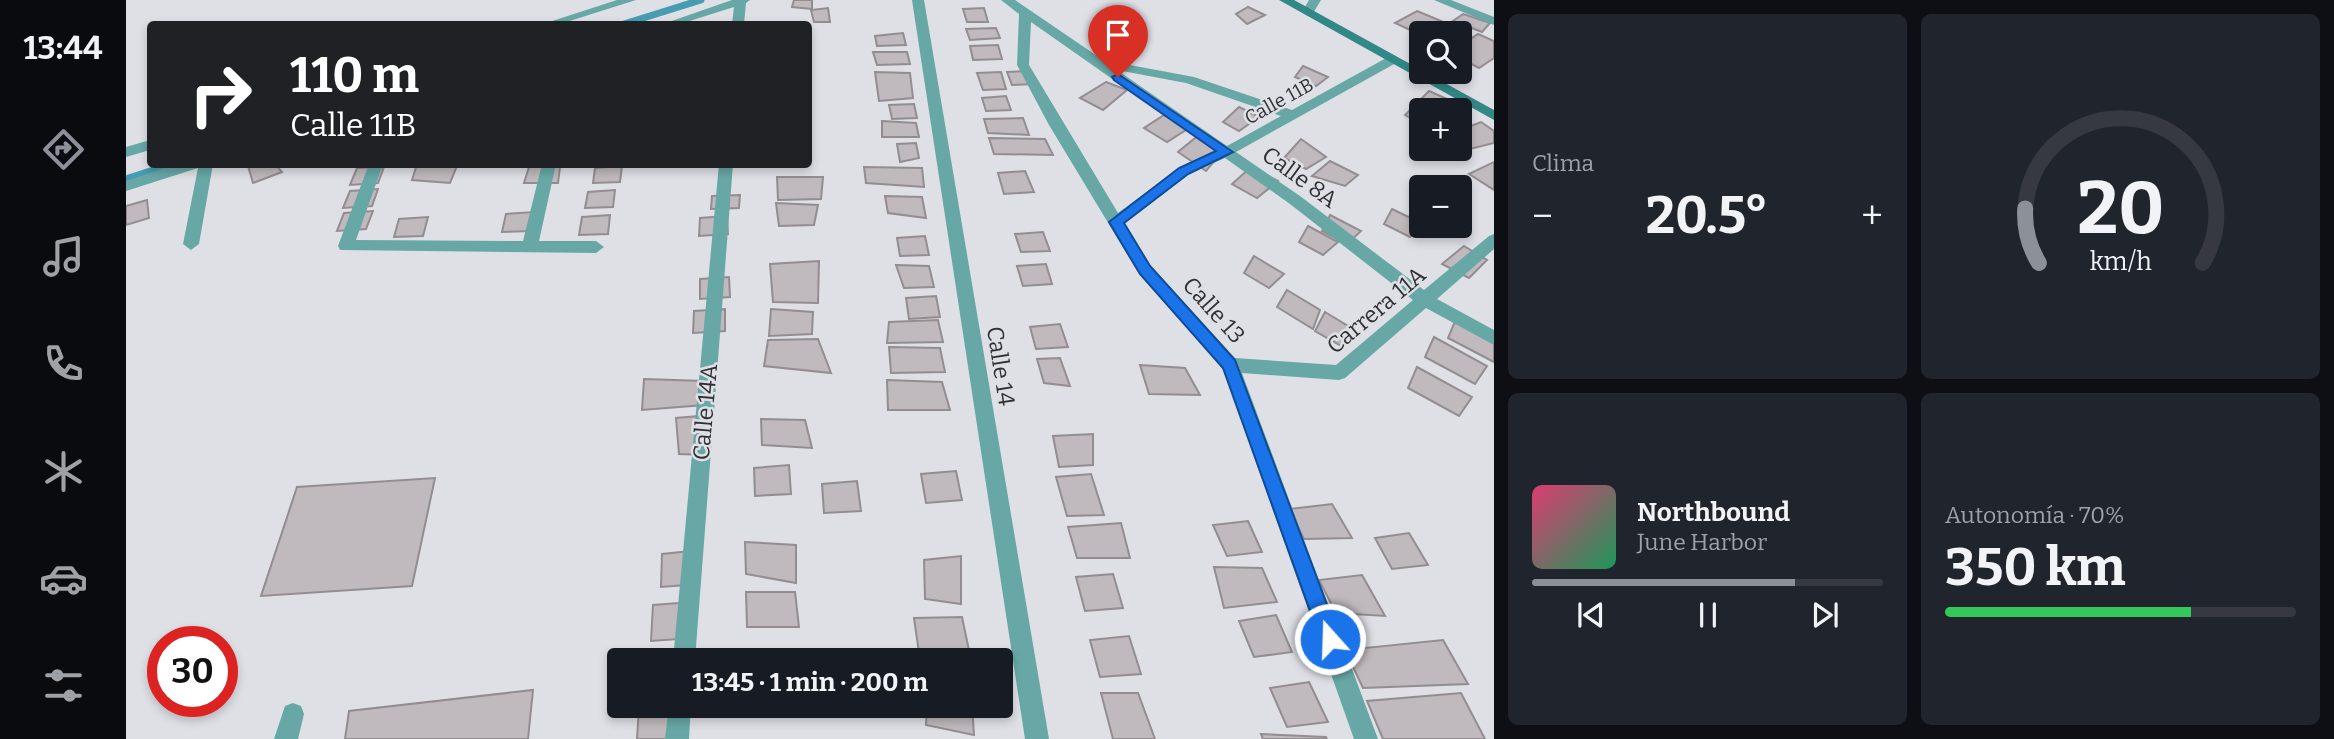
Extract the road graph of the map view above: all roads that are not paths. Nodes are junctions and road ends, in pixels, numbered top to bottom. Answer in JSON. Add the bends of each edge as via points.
{"nodes":[{"id":1,"x":630,"y":0,"type":"edge"},
{"id":2,"x":918,"y":0,"type":"edge"},
{"id":3,"x":1007,"y":0,"type":"edge"},
{"id":4,"x":1285,"y":0,"type":"edge"},
{"id":5,"x":1440,"y":0,"type":"edge"},
{"id":6,"x":742,"y":1,"type":"edge"},
{"id":7,"x":1312,"y":6,"type":"edge"},
{"id":8,"x":1025,"y":13,"type":"junction"},
{"id":9,"x":559,"y":21,"type":"edge"},
{"id":10,"x":679,"y":21,"type":"edge"},
{"id":11,"x":739,"y":21,"type":"edge"},
{"id":12,"x":1494,"y":21,"type":"edge"},
{"id":13,"x":1392,"y":60,"type":"junction"},
{"id":14,"x":1097,"y":62,"type":"junction"},
{"id":15,"x":1293,"y":115,"type":"junction"},
{"id":16,"x":1494,"y":116,"type":"edge"},
{"id":17,"x":147,"y":146,"type":"edge"},
{"id":18,"x":126,"y":152,"type":"edge"},
{"id":19,"x":1226,"y":152,"type":"junction"},
{"id":20,"x":182,"y":168,"type":"edge"},
{"id":21,"x":205,"y":168,"type":"edge"},
{"id":22,"x":375,"y":168,"type":"edge"},
{"id":23,"x":548,"y":168,"type":"edge"},
{"id":24,"x":726,"y":168,"type":"edge"},
{"id":25,"x":126,"y":186,"type":"edge"},
{"id":26,"x":1116,"y":222,"type":"junction"},
{"id":27,"x":1494,"y":240,"type":"edge"},
{"id":28,"x":191,"y":244,"type":"dead end"},
{"id":29,"x":530,"y":244,"type":"junction"},
{"id":30,"x":596,"y":247,"type":"dead end"},
{"id":31,"x":1425,"y":300,"type":"junction"},
{"id":32,"x":1494,"y":338,"type":"edge"},
{"id":33,"x":1230,"y":365,"type":"junction"},
{"id":34,"x":685,"y":648,"type":"edge"},
{"id":35,"x":293,"y":714,"type":"dead end"},
{"id":36,"x":679,"y":718,"type":"edge"},
{"id":37,"x":286,"y":739,"type":"edge"},
{"id":38,"x":677,"y":739,"type":"edge"},
{"id":39,"x":1037,"y":739,"type":"edge"},
{"id":40,"x":1366,"y":739,"type":"edge"}],
"edges":[{"from":1,"to":9,"type":"street"},
{"from":2,"to":39,"type":"street","name":"Calle 14"},
{"from":3,"to":8,"type":"street","name":"Calle 8A"},
{"from":4,"to":7,"type":"street"},
{"from":5,"to":12,"type":"street"},
{"from":6,"to":10,"type":"street"},
{"from":6,"to":11,"type":"street"},
{"from":7,"to":13,"type":"street"},
{"from":8,"to":14,"type":"street","name":"Calle 8A"},
{"from":8,"to":26,"type":"street","name":"Calle 13","via":[[1023,65]]},
{"from":13,"to":15,"type":"street","name":"Calle 11B"},
{"from":13,"to":16,"type":"street"},
{"from":14,"to":15,"type":"street","via":[[1189,80]]},
{"from":14,"to":19,"type":"street","name":"Calle 8A"},
{"from":15,"to":19,"type":"street","name":"Calle 11B"},
{"from":17,"to":18,"type":"street"},
{"from":19,"to":26,"type":"street","name":"Calle 11B","via":[[1184,171]]},
{"from":19,"to":31,"type":"street","name":"Calle 8A"},
{"from":20,"to":25,"type":"street"},
{"from":21,"to":28,"type":"street"},
{"from":22,"to":29,"type":"street","via":[[346,246]]},
{"from":23,"to":29,"type":"street"},
{"from":24,"to":34,"type":"street","name":"Calle 14A"},
{"from":26,"to":33,"type":"street","name":"Calle 13","via":[[1145,270]]},
{"from":27,"to":31,"type":"street","name":"Carrera 11A"},
{"from":29,"to":30,"type":"street"},
{"from":31,"to":32,"type":"street","name":"Calle 8A"},
{"from":31,"to":33,"type":"street","name":"Carrera 11A","via":[[1339,373]]},
{"from":33,"to":40,"type":"street","name":"Calle 13"},
{"from":35,"to":37,"type":"street"},
{"from":36,"to":38,"type":"street"}]}
